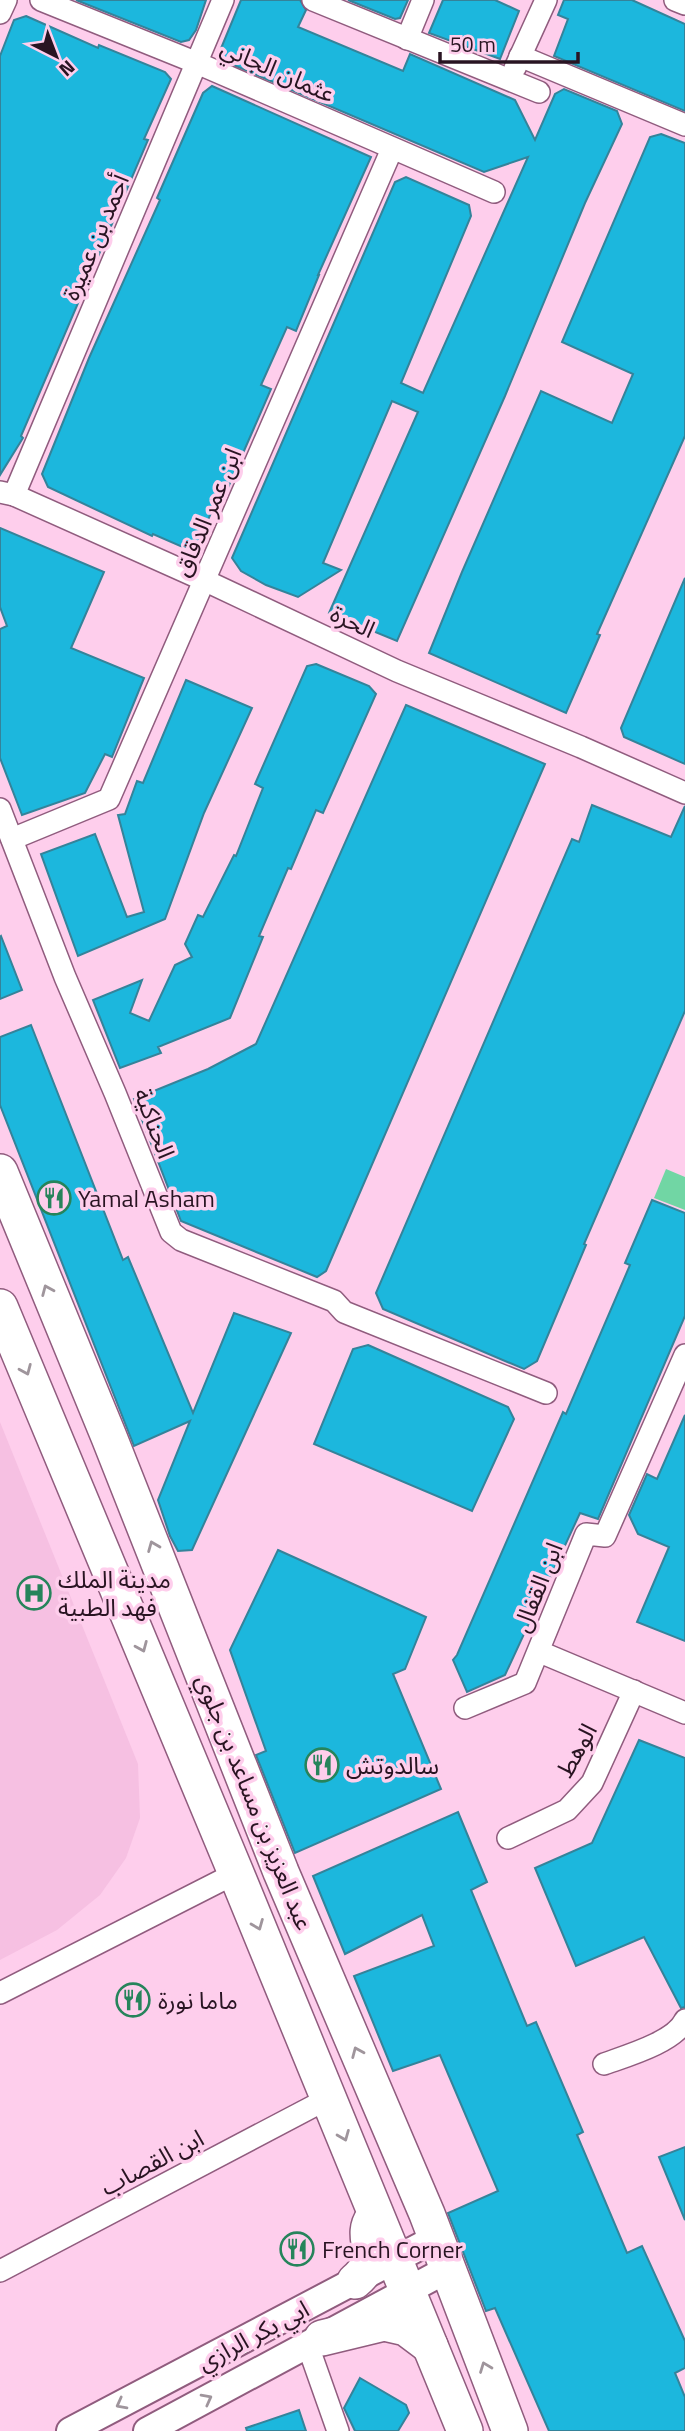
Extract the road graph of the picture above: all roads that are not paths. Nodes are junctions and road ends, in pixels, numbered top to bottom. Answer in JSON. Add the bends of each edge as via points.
{"nodes":[{"id":1,"x":6,"y":0,"type":"edge"},
{"id":2,"x":41,"y":0,"type":"edge"},
{"id":3,"x":223,"y":0,"type":"edge"},
{"id":4,"x":313,"y":0,"type":"edge"},
{"id":5,"x":424,"y":0,"type":"edge"},
{"id":6,"x":547,"y":0,"type":"edge"},
{"id":7,"x":675,"y":0,"type":"edge"},
{"id":8,"x":685,"y":4,"type":"edge"},
{"id":9,"x":0,"y":13,"type":"edge"},
{"id":10,"x":407,"y":39,"type":"junction"},
{"id":11,"x":520,"y":56,"type":"junction"},
{"id":12,"x":197,"y":63,"type":"junction"},
{"id":13,"x":510,"y":80,"type":"junction"},
{"id":14,"x":539,"y":92,"type":"dead end"},
{"id":15,"x":685,"y":125,"type":"edge"},
{"id":16,"x":393,"y":149,"type":"junction"},
{"id":17,"x":494,"y":192,"type":"dead end"},
{"id":18,"x":7,"y":494,"type":"edge"},
{"id":19,"x":206,"y":581,"type":"junction"},
{"id":20,"x":685,"y":793,"type":"edge"},
{"id":21,"x":0,"y":809,"type":"edge"},
{"id":22,"x":12,"y":839,"type":"junction"},
{"id":23,"x":0,"y":1172,"type":"edge"},
{"id":24,"x":0,"y":1307,"type":"edge"},
{"id":25,"x":685,"y":1355,"type":"edge"},
{"id":26,"x":546,"y":1393,"type":"dead end"},
{"id":27,"x":540,"y":1652,"type":"junction"},
{"id":28,"x":634,"y":1691,"type":"junction"},
{"id":29,"x":465,"y":1708,"type":"dead end"},
{"id":30,"x":685,"y":1713,"type":"edge"},
{"id":31,"x":508,"y":1838,"type":"dead end"},
{"id":32,"x":236,"y":1872,"type":"junction"},
{"id":33,"x":0,"y":1993,"type":"edge"},
{"id":34,"x":685,"y":2020,"type":"edge"},
{"id":35,"x":604,"y":2064,"type":"dead end"},
{"id":36,"x":329,"y":2098,"type":"junction"},
{"id":37,"x":376,"y":2216,"type":"junction"},
{"id":38,"x":442,"y":2253,"type":"junction"},
{"id":39,"x":1,"y":2268,"type":"edge"},
{"id":40,"x":402,"y":2275,"type":"junction"},
{"id":41,"x":355,"y":2281,"type":"junction"},
{"id":42,"x":315,"y":2342,"type":"junction"},
{"id":43,"x":430,"y":2346,"type":"junction"},
{"id":44,"x":158,"y":2428,"type":"edge"},
{"id":45,"x":70,"y":2431,"type":"edge"},
{"id":46,"x":338,"y":2431,"type":"edge"},
{"id":47,"x":465,"y":2431,"type":"edge"},
{"id":48,"x":510,"y":2431,"type":"edge"}],
"edges":[{"from":1,"to":9,"type":"street"},
{"from":2,"to":12,"type":"street","name":"عثمان الجاني"},
{"from":3,"to":12,"type":"street","name":"أحمد بن عميرة"},
{"from":4,"to":10,"type":"street"},
{"from":5,"to":10,"type":"street"},
{"from":6,"to":11,"type":"street"},
{"from":7,"to":8,"type":"street"},
{"from":10,"to":13,"type":"street"},
{"from":11,"to":13,"type":"street"},
{"from":11,"to":15,"type":"street"},
{"from":12,"to":16,"type":"street","name":"عثمان الجاني"},
{"from":12,"to":18,"type":"street","name":"أحمد بن عميرة"},
{"from":13,"to":14,"type":"street"},
{"from":16,"to":17,"type":"street","name":"عثمان الجاني"},
{"from":16,"to":19,"type":"street","name":"ابن عمر الدقاق"},
{"from":18,"to":19,"type":"street","name":"الحرة"},
{"from":19,"to":20,"type":"street","name":"الحرة","via":[[397,671]]},
{"from":19,"to":22,"type":"street","name":"ابن عمر الدقاق","via":[[108,799]]},
{"from":21,"to":22,"type":"street","name":"الحناكية"},
{"from":22,"to":26,"type":"street","name":"الحناكية","via":[[171,1232],[334,1301],[344,1312]]},
{"from":38,"to":23,"type":"main road","name":"عبد العزيز بن مساعد بن جلوي","one_way":true,"via":[[281,1872]]},
{"from":24,"to":32,"type":"main road","name":"عبد العزيز بن مساعد بن جلوي","one_way":true},
{"from":25,"to":27,"type":"street","name":"ابن القفال","via":[[606,1536],[586,1534]]},
{"from":27,"to":28,"type":"street"},
{"from":27,"to":29,"type":"street","name":"ابن القفال","via":[[525,1683]]},
{"from":28,"to":30,"type":"street"},
{"from":28,"to":31,"type":"street","name":"الوهط","via":[[586,1790],[567,1810]]},
{"from":32,"to":33,"type":"street"},
{"from":32,"to":36,"type":"main road","name":"عبد العزيز بن مساعد بن جلوي","one_way":true},
{"from":34,"to":35,"type":"street","via":[[681,2029],[663,2039]]},
{"from":36,"to":37,"type":"main road","name":"عبد العزيز بن مساعد بن جلوي","one_way":true},
{"from":36,"to":39,"type":"street","name":"ابن القصاب"},
{"from":37,"to":40,"type":"main road","name":"عبد العزيز بن مساعد بن جلوي"},
{"from":37,"to":41,"type":"main road","via":[[368,2229],[371,2257]]},
{"from":38,"to":40,"type":"street","name":"ابي بكر الرازي"},
{"from":48,"to":38,"type":"main road","name":"عبد العزيز بن مساعد بن جلوي","one_way":true},
{"from":40,"to":41,"type":"street","name":"ابي بكر الرازي"},
{"from":40,"to":42,"type":"street","name":"ابي بكر الرازي"},
{"from":40,"to":43,"type":"main road","name":"عبد العزيز بن مساعد بن جلوي"},
{"from":41,"to":45,"type":"street","name":"ابي بكر الرازي","one_way":true},
{"from":42,"to":43,"type":"main road","via":[[384,2323],[405,2328]]},
{"from":44,"to":42,"type":"street","name":"ابي بكر الرازي","one_way":true},
{"from":42,"to":46,"type":"street"},
{"from":43,"to":47,"type":"main road","name":"عبد العزيز بن مساعد بن جلوي"}]}
